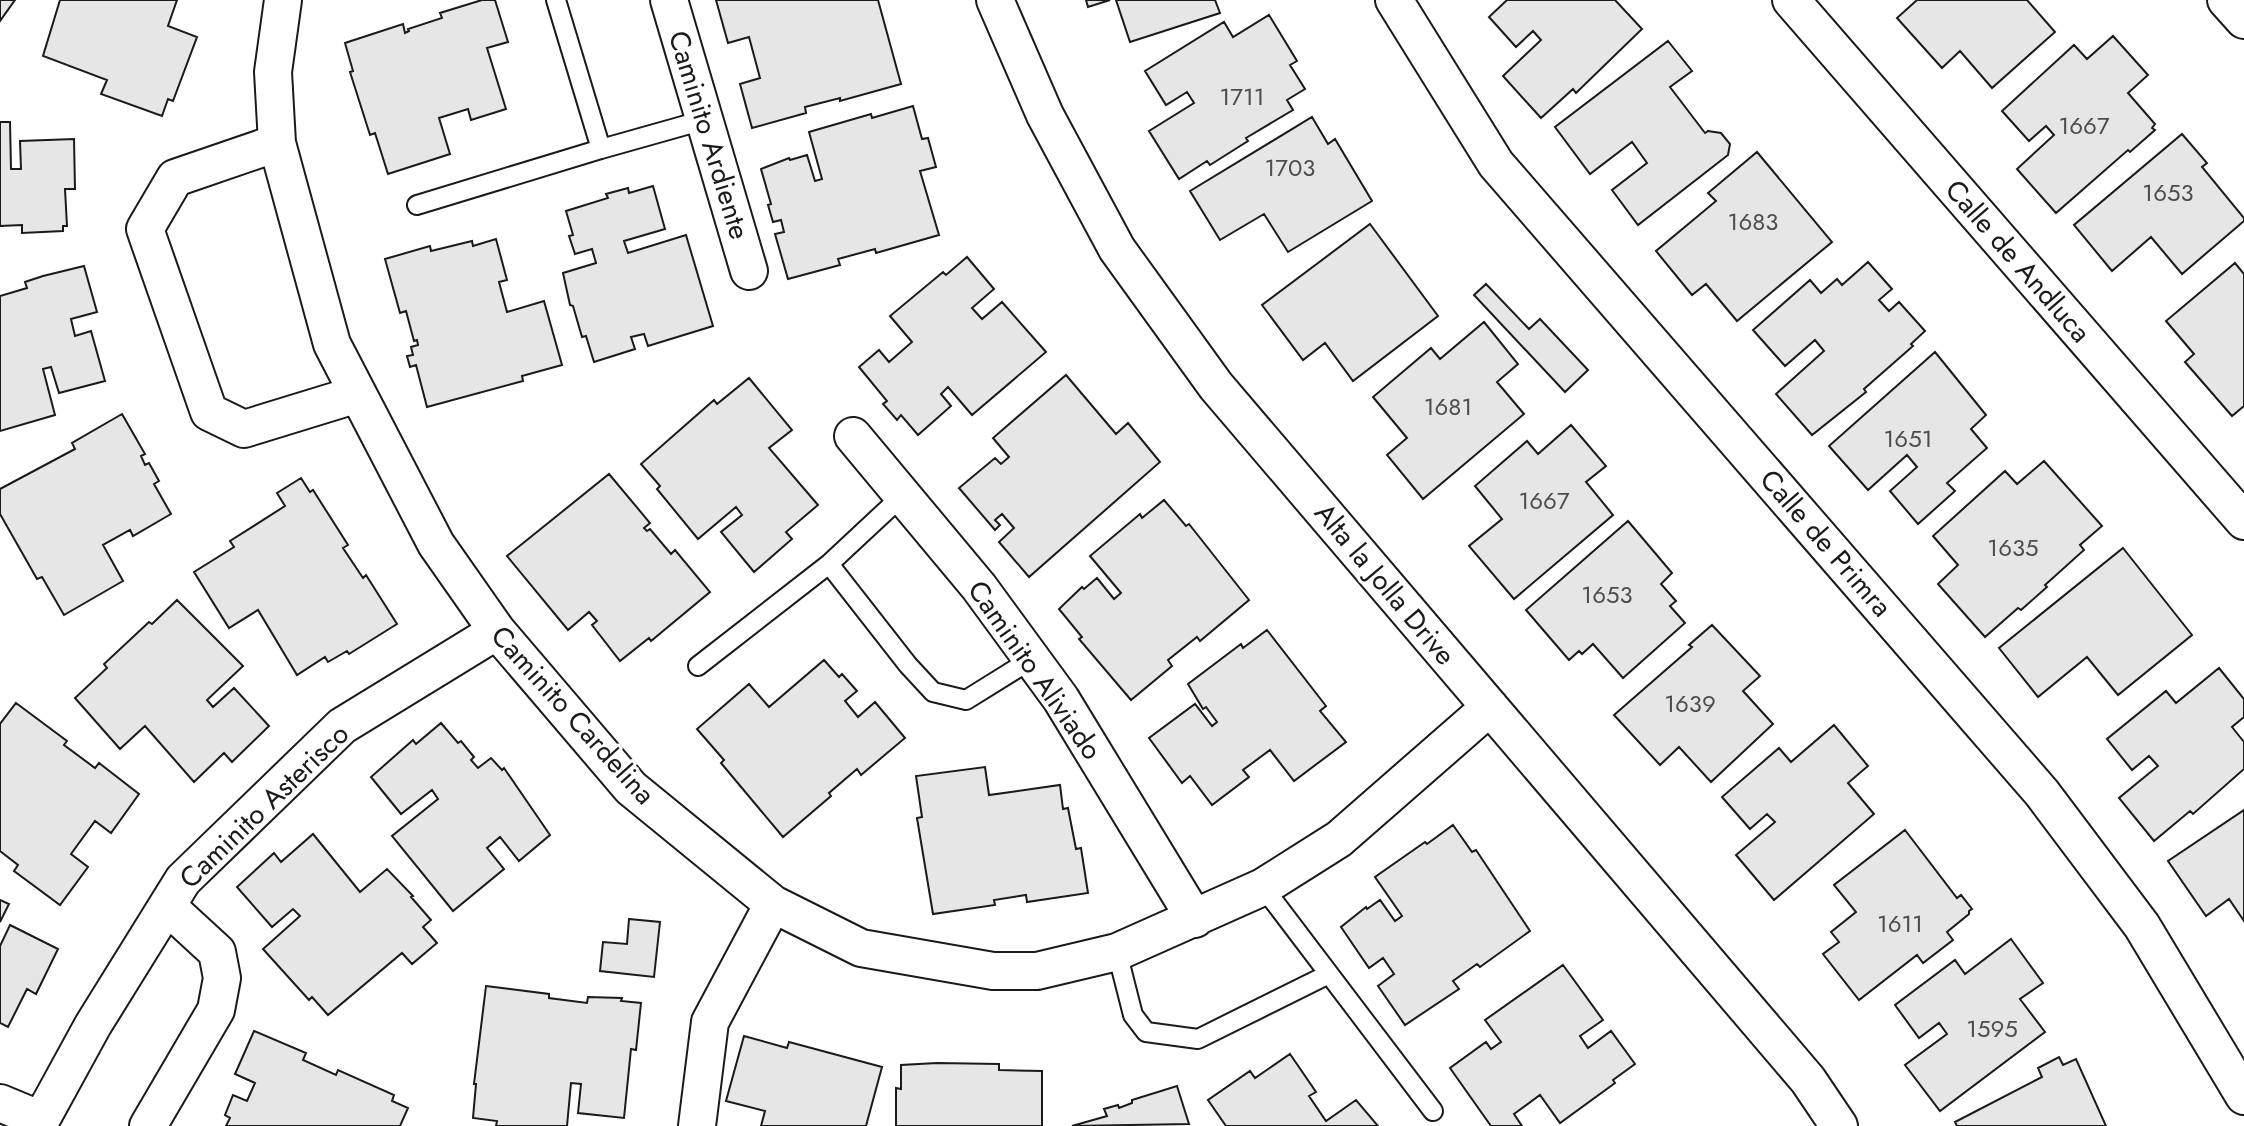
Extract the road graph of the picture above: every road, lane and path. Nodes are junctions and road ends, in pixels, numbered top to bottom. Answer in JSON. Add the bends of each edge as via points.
{"nodes":[{"id":1,"x":283,"y":0,"type":"edge"},
{"id":2,"x":556,"y":0,"type":"edge"},
{"id":3,"x":669,"y":0,"type":"edge"},
{"id":4,"x":995,"y":0,"type":"edge"},
{"id":5,"x":1394,"y":0,"type":"edge"},
{"id":6,"x":1791,"y":0,"type":"edge"},
{"id":7,"x":2226,"y":0,"type":"edge"},
{"id":8,"x":2244,"y":20,"type":"edge"},
{"id":9,"x":704,"y":120,"type":"junction"},
{"id":10,"x":277,"y":143,"type":"junction"},
{"id":11,"x":601,"y":149,"type":"junction"},
{"id":12,"x":417,"y":205,"type":"dead end"},
{"id":13,"x":749,"y":271,"type":"dead end"},
{"id":14,"x":358,"y":394,"type":"junction"},
{"id":15,"x":853,"y":436,"type":"dead end"},
{"id":16,"x":903,"y":495,"type":"junction"},
{"id":17,"x":2244,"y":521,"type":"edge"},
{"id":18,"x":829,"y":564,"type":"junction"},
{"id":19,"x":497,"y":631,"type":"junction"},
{"id":20,"x":1032,"y":659,"type":"junction"},
{"id":21,"x":698,"y":666,"type":"dead end"},
{"id":22,"x":1490,"y":707,"type":"junction"},
{"id":23,"x":1263,"y":887,"type":"junction"},
{"id":24,"x":773,"y":904,"type":"junction"},
{"id":25,"x":167,"y":906,"type":"junction"},
{"id":26,"x":1195,"y":919,"type":"junction"},
{"id":27,"x":1117,"y":952,"type":"junction"},
{"id":28,"x":1329,"y":974,"type":"junction"},
{"id":29,"x":2244,"y":1096,"type":"edge"},
{"id":30,"x":0,"y":1103,"type":"edge"},
{"id":31,"x":1433,"y":1111,"type":"dead end"},
{"id":32,"x":48,"y":1123,"type":"edge"},
{"id":33,"x":148,"y":1126,"type":"edge"},
{"id":34,"x":697,"y":1126,"type":"edge"},
{"id":35,"x":1839,"y":1126,"type":"edge"}],
"edges":[{"from":1,"to":10,"type":"street","name":"Caminito Cardelina","via":[[273,72]]},
{"from":2,"to":11,"type":"lane"},
{"from":3,"to":9,"type":"street","name":"Caminito Ardiente"},
{"from":4,"to":22,"type":"street","name":"Alta la Jolla Drive","via":[[1045,115],[1117,249],[1216,386]]},
{"from":5,"to":29,"type":"street","name":"Calle de Primra","via":[[1496,164],[2042,793],[2142,926]]},
{"from":6,"to":17,"type":"street","name":"Calle de Andluca"},
{"from":7,"to":8,"type":"street"},
{"from":9,"to":11,"type":"lane"},
{"from":9,"to":13,"type":"street","name":"Caminito Ardiente"},
{"from":10,"to":14,"type":"street","name":"Caminito Cardelina","via":[[332,344]]},
{"from":10,"to":14,"type":"street","via":[[175,178],[145,229],[209,412],[244,429]]},
{"from":11,"to":12,"type":"lane"},
{"from":14,"to":19,"type":"street","name":"Caminito Cardelina","via":[[436,544]]},
{"from":15,"to":16,"type":"street","name":"Caminito Aliviado"},
{"from":16,"to":18,"type":"lane"},
{"from":16,"to":20,"type":"street","name":"Caminito Aliviado"},
{"from":18,"to":20,"type":"lane","via":[[933,692],[966,700]]},
{"from":18,"to":21,"type":"lane"},
{"from":19,"to":24,"type":"street","name":"Caminito Cardelina","via":[[631,788]]},
{"from":19,"to":25,"type":"street","name":"Caminito Asterisco","via":[[342,726],[183,880]]},
{"from":20,"to":26,"type":"street","name":"Caminito Aliviado"},
{"from":22,"to":23,"type":"street","name":"Caminito Cardelina","via":[[1339,839]]},
{"from":22,"to":35,"type":"street","name":"Alta la Jolla Drive","via":[[1808,1080]]},
{"from":23,"to":26,"type":"street","name":"Caminito Cardelina"},
{"from":23,"to":28,"type":"lane"},
{"from":24,"to":27,"type":"street","name":"Caminito Cardelina","via":[[861,948],[993,971],[1037,971]]},
{"from":24,"to":34,"type":"street","via":[[710,1022]]},
{"from":25,"to":32,"type":"street","name":"Caminito Asterisco","via":[[93,1025]]},
{"from":25,"to":33,"type":"street","via":[[217,952],[222,978],[216,1010]]},
{"from":26,"to":27,"type":"street","name":"Caminito Cardelina"},
{"from":27,"to":28,"type":"lane","via":[[1133,1015],[1146,1032],[1198,1039]]},
{"from":28,"to":31,"type":"lane"},
{"from":30,"to":32,"type":"street","name":"Caminito Asterisco"}]}
